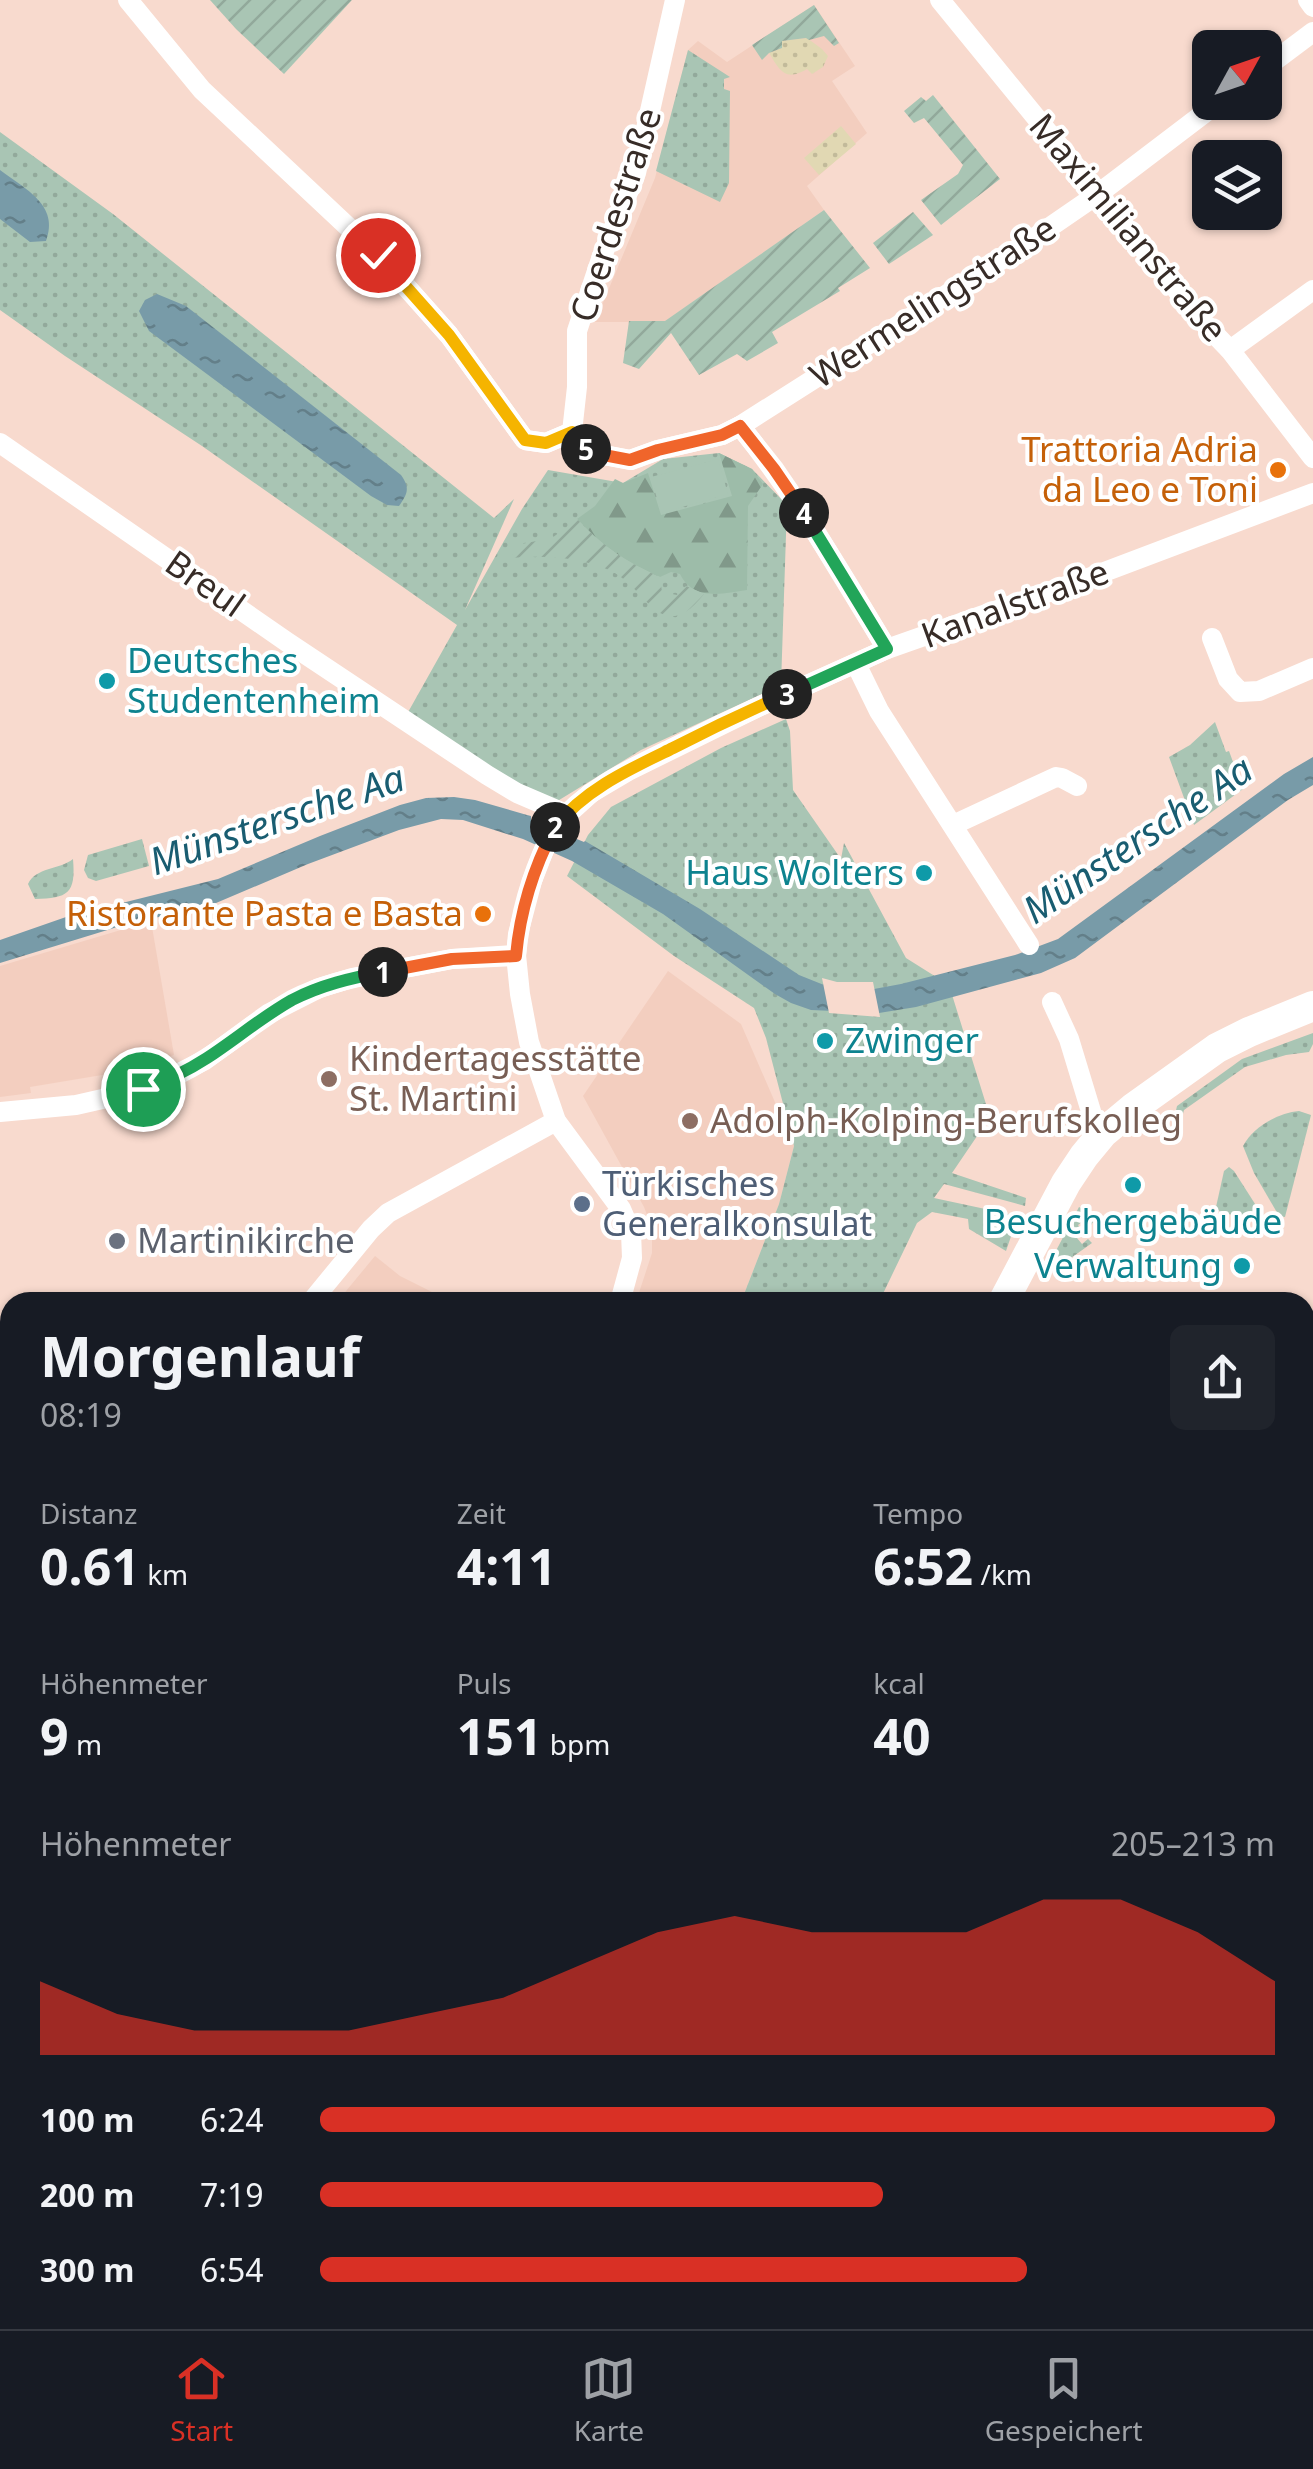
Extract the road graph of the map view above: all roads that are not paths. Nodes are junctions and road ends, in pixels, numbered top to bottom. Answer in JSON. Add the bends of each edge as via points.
{"nodes":[{"id":1,"x":128,"y":0,"type":"edge"},
{"id":2,"x":676,"y":0,"type":"edge"},
{"id":3,"x":940,"y":0,"type":"edge"},
{"id":4,"x":1308,"y":0,"type":"edge"},
{"id":5,"x":1313,"y":7,"type":"edge"},
{"id":6,"x":1313,"y":32,"type":"edge"},
{"id":7,"x":1282,"y":55,"type":"edge"},
{"id":8,"x":1195,"y":120,"type":"edge"},
{"id":9,"x":1098,"y":194,"type":"junction"},
{"id":10,"x":1313,"y":290,"type":"edge"},
{"id":11,"x":1230,"y":350,"type":"junction"},
{"id":12,"x":740,"y":426,"type":"junction"},
{"id":13,"x":572,"y":432,"type":"junction"},
{"id":14,"x":0,"y":442,"type":"edge"},
{"id":15,"x":1313,"y":458,"type":"edge"},
{"id":16,"x":1313,"y":493,"type":"edge"},
{"id":17,"x":1212,"y":638,"type":"dead end"},
{"id":18,"x":887,"y":649,"type":"junction"},
{"id":19,"x":856,"y":664,"type":"junction"},
{"id":20,"x":1313,"y":668,"type":"edge"},
{"id":21,"x":1077,"y":786,"type":"dead end"},
{"id":22,"x":560,"y":821,"type":"junction"},
{"id":23,"x":953,"y":825,"type":"junction"},
{"id":24,"x":1030,"y":945,"type":"dead end"},
{"id":25,"x":516,"y":956,"type":"junction"},
{"id":26,"x":1052,"y":1002,"type":"dead end"},
{"id":27,"x":1313,"y":1006,"type":"edge"},
{"id":28,"x":0,"y":1112,"type":"edge"},
{"id":29,"x":556,"y":1121,"type":"junction"},
{"id":30,"x":1103,"y":1134,"type":"junction"},
{"id":31,"x":319,"y":1292,"type":"edge"},
{"id":32,"x":623,"y":1292,"type":"edge"},
{"id":33,"x":1008,"y":1292,"type":"edge"}],
"edges":[{"from":1,"to":13,"type":"street","via":[[202,90],[378,255],[449,335],[525,440],[546,443]]},
{"from":2,"to":13,"type":"street","name":"Coerdestraße","via":[[636,174],[577,331]]},
{"from":3,"to":9,"type":"street","name":"Maximilianstraße"},
{"from":4,"to":5,"type":"street"},
{"from":6,"to":7,"type":"street"},
{"from":8,"to":9,"type":"street","name":"Wermelingstraße"},
{"from":9,"to":11,"type":"street","name":"Maximilianstraße"},
{"from":9,"to":12,"type":"street","name":"Wermelingstraße"},
{"from":10,"to":11,"type":"street"},
{"from":11,"to":15,"type":"street","name":"Maximilianstraße"},
{"from":12,"to":13,"type":"street","name":"Wermelingstraße","via":[[630,460],[588,452]]},
{"from":12,"to":18,"type":"street","via":[[820,537]]},
{"from":14,"to":22,"type":"street","name":"Breul"},
{"from":16,"to":18,"type":"street","name":"Kanalstraße"},
{"from":17,"to":20,"type":"street","via":[[1240,692]]},
{"from":18,"to":19,"type":"street","name":"Kanalstraße"},
{"from":19,"to":22,"type":"street","name":"Kanalstraße","via":[[640,765],[590,793]]},
{"from":19,"to":23,"type":"street","via":[[879,712]]},
{"from":21,"to":23,"type":"street","via":[[1056,777]]},
{"from":22,"to":25,"type":"street","via":[[524,905]]},
{"from":23,"to":24,"type":"street"},
{"from":25,"to":28,"type":"street","via":[[452,959],[318,988],[162,1082],[76,1104]]},
{"from":25,"to":29,"type":"street","via":[[529,1042]]},
{"from":26,"to":30,"type":"street"},
{"from":27,"to":30,"type":"street","via":[[1218,1048]]},
{"from":29,"to":31,"type":"street","via":[[388,1213]]},
{"from":29,"to":32,"type":"street","via":[[631,1232]]},
{"from":30,"to":33,"type":"street","via":[[1066,1183]]}]}
